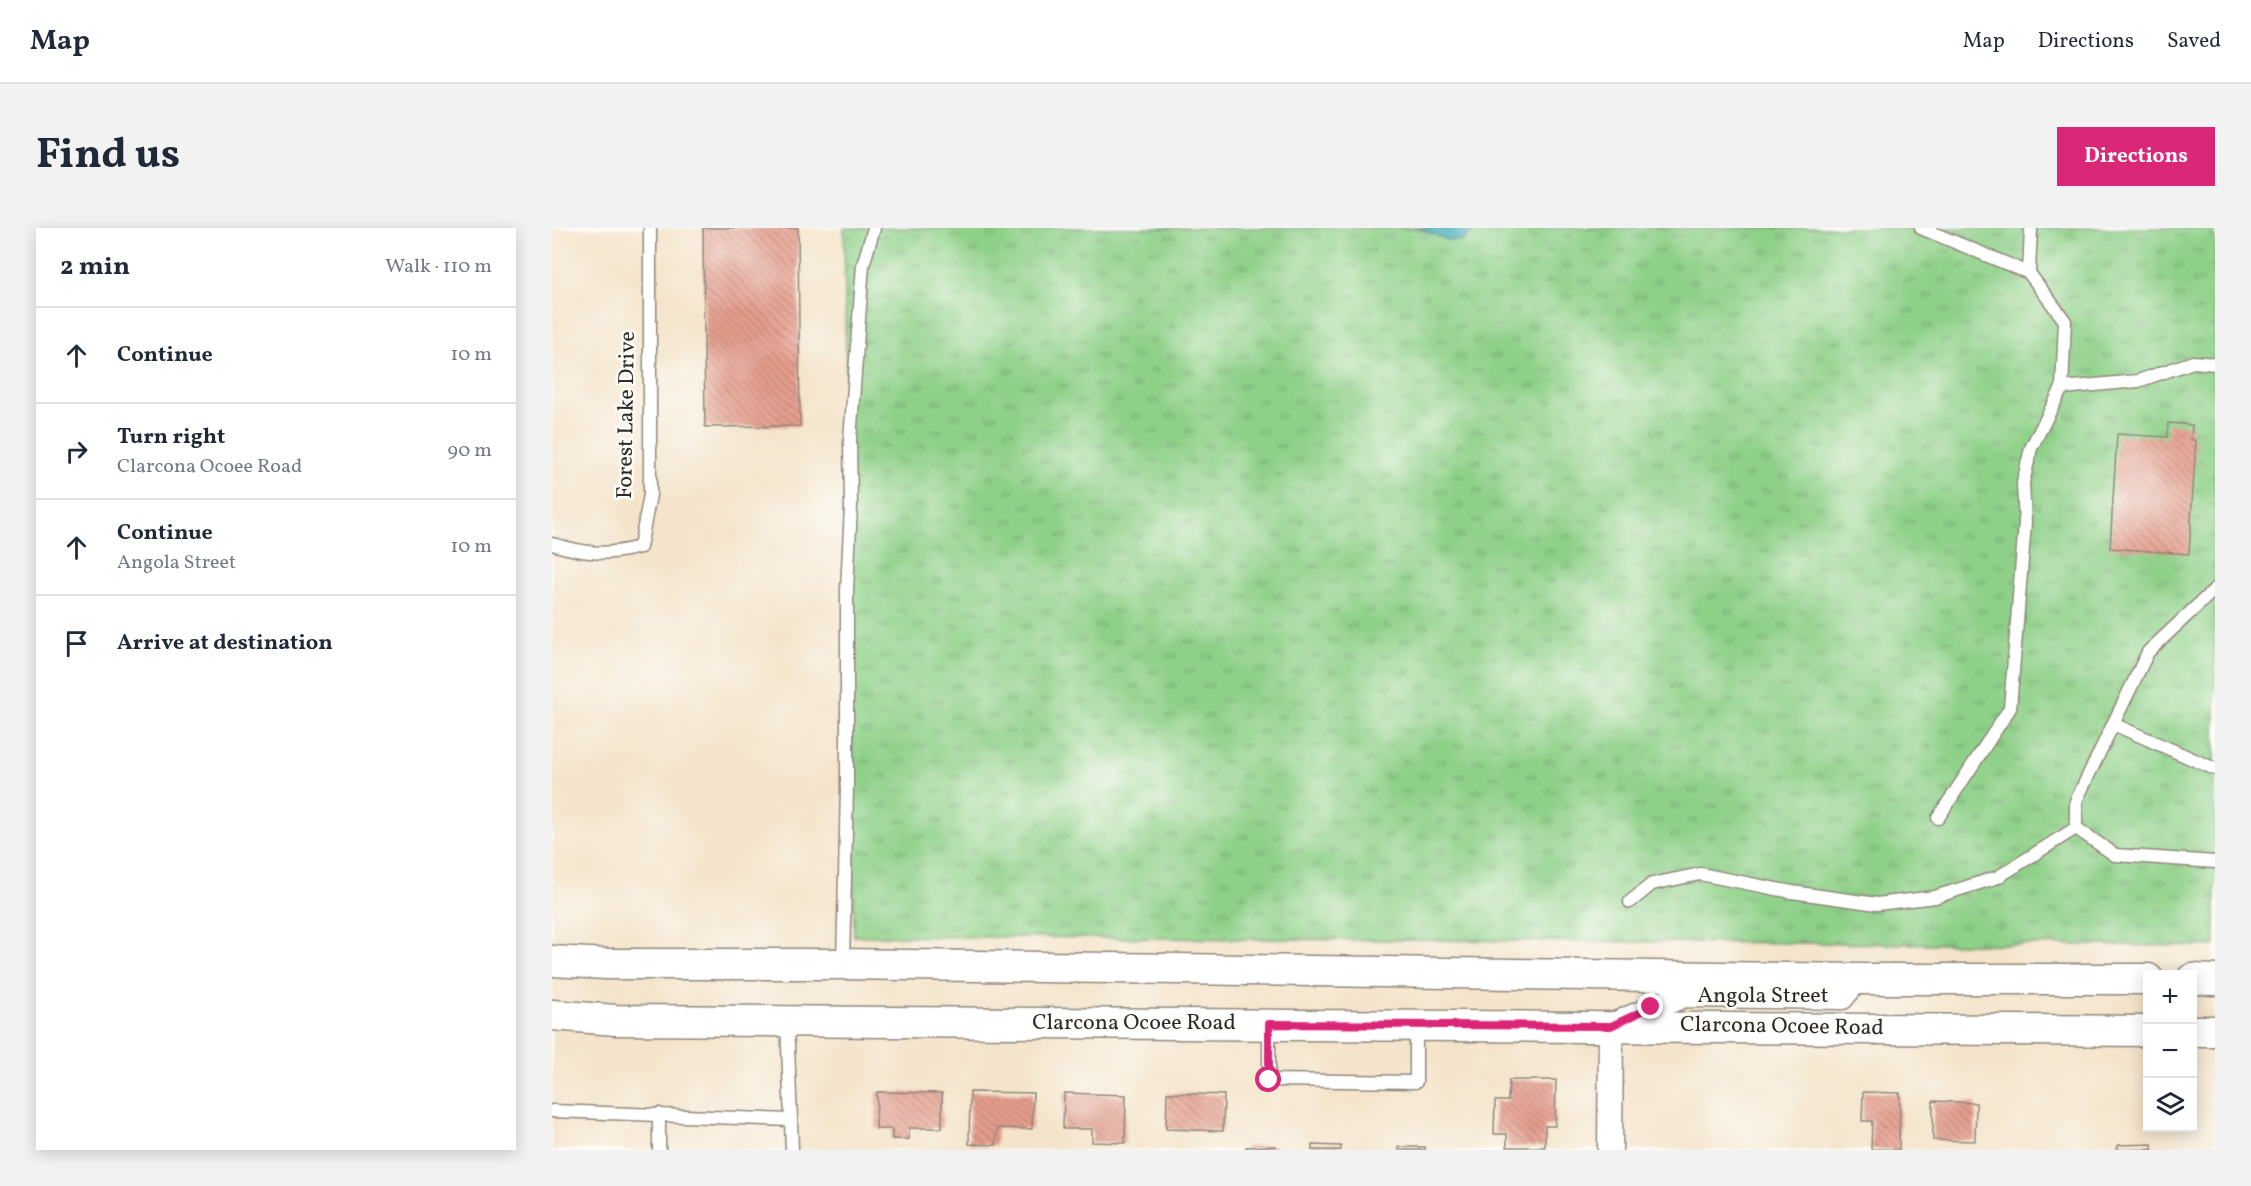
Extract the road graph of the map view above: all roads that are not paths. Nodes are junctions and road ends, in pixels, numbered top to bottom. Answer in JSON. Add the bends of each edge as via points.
{"nodes":[{"id":1,"x":650,"y":228,"type":"edge"},
{"id":2,"x":874,"y":228,"type":"edge"},
{"id":3,"x":1921,"y":228,"type":"edge"},
{"id":4,"x":2031,"y":228,"type":"edge"},
{"id":5,"x":2029,"y":273,"type":"junction"},
{"id":6,"x":2215,"y":364,"type":"edge"},
{"id":7,"x":2062,"y":388,"type":"junction"},
{"id":8,"x":552,"y":544,"type":"edge"},
{"id":9,"x":2215,"y":589,"type":"edge"},
{"id":10,"x":2113,"y":724,"type":"junction"},
{"id":11,"x":2215,"y":769,"type":"edge"},
{"id":12,"x":1938,"y":818,"type":"dead end"},
{"id":13,"x":2076,"y":828,"type":"junction"},
{"id":14,"x":2215,"y":862,"type":"edge"},
{"id":15,"x":1630,"y":902,"type":"dead end"},
{"id":16,"x":552,"y":960,"type":"edge"},
{"id":17,"x":843,"y":964,"type":"junction"},
{"id":18,"x":1857,"y":979,"type":"junction"},
{"id":19,"x":2143,"y":979,"type":"edge"},
{"id":20,"x":2197,"y":980,"type":"edge"},
{"id":21,"x":2215,"y":980,"type":"edge"},
{"id":22,"x":552,"y":1015,"type":"edge"},
{"id":23,"x":787,"y":1022,"type":"junction"},
{"id":24,"x":1269,"y":1024,"type":"junction"},
{"id":25,"x":1416,"y":1024,"type":"junction"},
{"id":26,"x":1611,"y":1026,"type":"junction"},
{"id":27,"x":2143,"y":1031,"type":"edge"},
{"id":28,"x":2197,"y":1031,"type":"edge"},
{"id":29,"x":2215,"y":1031,"type":"edge"},
{"id":30,"x":552,"y":1110,"type":"edge"},
{"id":31,"x":659,"y":1113,"type":"junction"},
{"id":32,"x":791,"y":1120,"type":"junction"},
{"id":33,"x":659,"y":1150,"type":"edge"},
{"id":34,"x":792,"y":1150,"type":"edge"},
{"id":35,"x":1610,"y":1150,"type":"edge"}],
"edges":[{"from":1,"to":8,"type":"lane","name":"Forest Lake Drive","via":[[650,495],[640,547],[613,554],[586,554]]},
{"from":2,"to":17,"type":"lane","via":[[863,264],[850,440]]},
{"from":3,"to":5,"type":"lane"},
{"from":4,"to":5,"type":"lane"},
{"from":5,"to":7,"type":"lane","via":[[2065,321]]},
{"from":6,"to":7,"type":"lane","via":[[2193,362],[2138,381]]},
{"from":7,"to":12,"type":"lane","via":[[2031,448],[2023,483],[2025,523],[2010,708]]},
{"from":9,"to":10,"type":"lane","via":[[2148,652]]},
{"from":10,"to":11,"type":"lane"},
{"from":10,"to":13,"type":"lane","via":[[2076,801]]},
{"from":13,"to":14,"type":"lane","via":[[2115,855]]},
{"from":13,"to":15,"type":"lane","via":[[1998,877],[1935,897],[1877,904],[1700,874],[1652,884]]},
{"from":16,"to":17,"type":"street","via":[[607,964]]},
{"from":17,"to":18,"type":"street"},
{"from":18,"to":19,"type":"street"},
{"from":18,"to":26,"type":"street","name":"Angola Street","via":[[1842,996],[1684,995]]},
{"from":20,"to":21,"type":"street"},
{"from":22,"to":23,"type":"street","name":"Clarcona Ocoee Road","via":[[616,1020]]},
{"from":23,"to":24,"type":"street","name":"Clarcona Ocoee Road"},
{"from":23,"to":32,"type":"lane"},
{"from":24,"to":25,"type":"street","name":"Clarcona Ocoee Road"},
{"from":24,"to":25,"type":"lane","via":[[1269,1080],[1416,1082]]},
{"from":25,"to":26,"type":"street","name":"Clarcona Ocoee Road"},
{"from":26,"to":27,"type":"street","name":"Clarcona Ocoee Road"},
{"from":26,"to":35,"type":"street"},
{"from":28,"to":29,"type":"street"},
{"from":30,"to":31,"type":"lane"},
{"from":31,"to":32,"type":"lane"},
{"from":31,"to":33,"type":"lane"},
{"from":32,"to":34,"type":"lane"}]}
